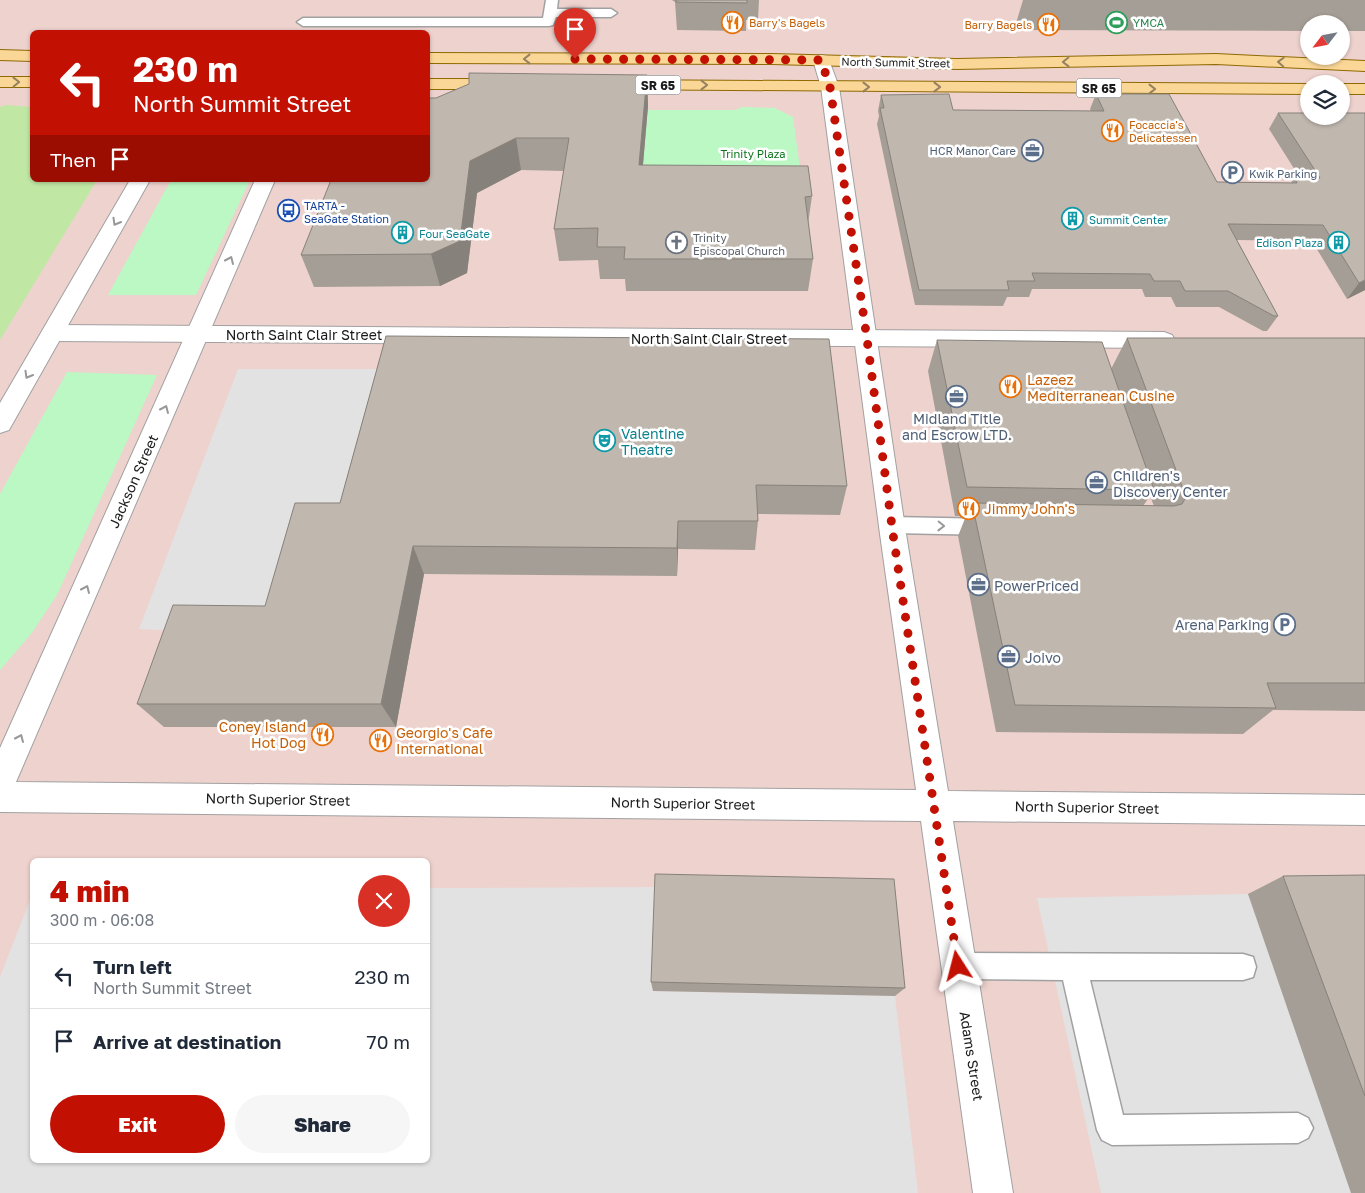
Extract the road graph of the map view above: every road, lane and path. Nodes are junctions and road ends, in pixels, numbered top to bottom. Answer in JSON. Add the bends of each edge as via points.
{"nodes":[{"id":1,"x":552,"y":0,"type":"edge"},
{"id":2,"x":550,"y":13,"type":"junction"},
{"id":3,"x":611,"y":13,"type":"dead end"},
{"id":4,"x":303,"y":22,"type":"dead end"},
{"id":5,"x":0,"y":55,"type":"edge"},
{"id":6,"x":30,"y":56,"type":"edge"},
{"id":7,"x":430,"y":58,"type":"edge"},
{"id":8,"x":821,"y":60,"type":"junction"},
{"id":9,"x":1106,"y":61,"type":"junction"},
{"id":10,"x":1300,"y":63,"type":"edge"},
{"id":11,"x":1319,"y":65,"type":"edge"},
{"id":12,"x":1341,"y":65,"type":"edge"},
{"id":13,"x":1365,"y":66,"type":"edge"},
{"id":14,"x":1337,"y":75,"type":"edge"},
{"id":15,"x":0,"y":82,"type":"edge"},
{"id":16,"x":30,"y":82,"type":"edge"},
{"id":17,"x":430,"y":84,"type":"edge"},
{"id":18,"x":526,"y":84,"type":"edge"},
{"id":19,"x":595,"y":85,"type":"edge"},
{"id":20,"x":830,"y":87,"type":"junction"},
{"id":21,"x":1129,"y":89,"type":"junction"},
{"id":22,"x":1300,"y":89,"type":"edge"},
{"id":23,"x":1350,"y":89,"type":"edge"},
{"id":24,"x":1365,"y":89,"type":"edge"},
{"id":25,"x":139,"y":182,"type":"edge"},
{"id":26,"x":264,"y":182,"type":"edge"},
{"id":27,"x":52,"y":333,"type":"junction"},
{"id":28,"x":198,"y":334,"type":"junction"},
{"id":29,"x":867,"y":339,"type":"junction"},
{"id":30,"x":1181,"y":340,"type":"edge"},
{"id":31,"x":0,"y":424,"type":"edge"},
{"id":32,"x":892,"y":525,"type":"junction"},
{"id":33,"x":1011,"y":527,"type":"edge"},
{"id":34,"x":0,"y":783,"type":"edge"},
{"id":35,"x":0,"y":797,"type":"edge"},
{"id":36,"x":934,"y":805,"type":"junction"},
{"id":37,"x":1365,"y":810,"type":"edge"},
{"id":38,"x":958,"y":966,"type":"junction"},
{"id":39,"x":1074,"y":966,"type":"junction"},
{"id":40,"x":1243,"y":967,"type":"dead end"},
{"id":41,"x":1298,"y":1128,"type":"dead end"},
{"id":42,"x":992,"y":1193,"type":"edge"}],
"edges":[{"from":1,"to":2,"type":"lane"},
{"from":2,"to":3,"type":"lane"},
{"from":2,"to":4,"type":"lane","via":[[549,22]]},
{"from":5,"to":6,"type":"main road"},
{"from":8,"to":7,"type":"main road","name":"North Summit Street","number":"SR 65","one_way":true},
{"from":9,"to":8,"type":"main road","name":"North Summit Street","number":"SR 65","one_way":true,"via":[[957,64]]},
{"from":8,"to":20,"type":"street","name":"Adams Street"},
{"from":10,"to":9,"type":"main road","name":"North Summit Street","number":"SR 65","one_way":true,"via":[[1216,59]]},
{"from":9,"to":21,"type":"main road","via":[[1101,76]]},
{"from":11,"to":14,"type":"main road"},
{"from":12,"to":13,"type":"main road","name":"North Summit Street","number":"SR 65"},
{"from":15,"to":16,"type":"main road","one_way":true},
{"from":17,"to":18,"type":"main road"},
{"from":19,"to":20,"type":"main road","name":"North Summit Street","number":"SR 65","one_way":true},
{"from":20,"to":21,"type":"main road","name":"North Summit Street","number":"SR 65","one_way":true},
{"from":20,"to":29,"type":"street","name":"Adams Street"},
{"from":21,"to":22,"type":"main road","name":"North Summit Street","number":"SR 65","one_way":true},
{"from":23,"to":24,"type":"main road"},
{"from":25,"to":27,"type":"street","one_way":true},
{"from":28,"to":26,"type":"street","name":"Jackson Street","one_way":true},
{"from":27,"to":28,"type":"street","name":"North Saint Clair Street"},
{"from":27,"to":31,"type":"street","one_way":true},
{"from":28,"to":29,"type":"street","name":"North Saint Clair Street"},
{"from":34,"to":28,"type":"street","name":"Jackson Street","one_way":true},
{"from":29,"to":30,"type":"street","name":"North Saint Clair Street","via":[[1089,349]]},
{"from":29,"to":32,"type":"street","name":"Adams Street"},
{"from":32,"to":33,"type":"lane","one_way":true},
{"from":32,"to":36,"type":"street","name":"Adams Street"},
{"from":35,"to":36,"type":"street","name":"North Superior Street"},
{"from":36,"to":37,"type":"street","name":"North Superior Street"},
{"from":36,"to":38,"type":"street","name":"Adams Street"},
{"from":38,"to":39,"type":"lane"},
{"from":38,"to":42,"type":"street","name":"Adams Street"},
{"from":39,"to":40,"type":"lane"},
{"from":39,"to":41,"type":"lane","via":[[1112,1130]]}]}
